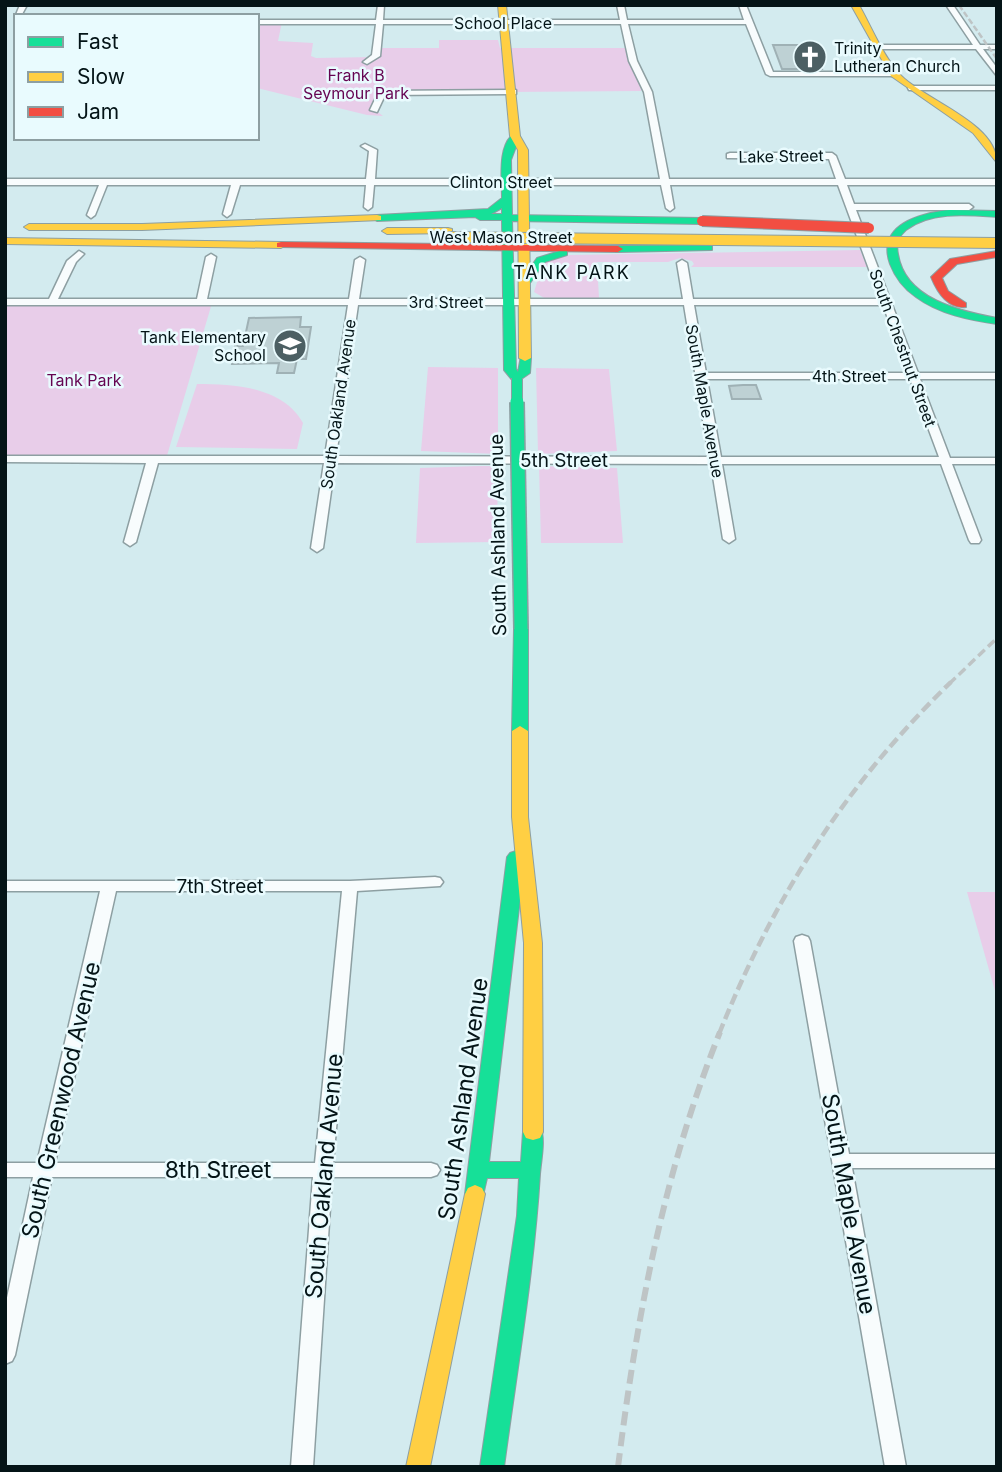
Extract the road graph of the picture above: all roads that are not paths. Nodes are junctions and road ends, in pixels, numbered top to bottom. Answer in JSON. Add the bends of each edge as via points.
{"nodes":[{"id":1,"x":381,"y":5,"type":"edge"},
{"id":2,"x":502,"y":5,"type":"edge"},
{"id":3,"x":620,"y":5,"type":"edge"},
{"id":4,"x":741,"y":5,"type":"edge"},
{"id":5,"x":855,"y":5,"type":"edge"},
{"id":6,"x":949,"y":5,"type":"edge"},
{"id":7,"x":259,"y":22,"type":"edge"},
{"id":8,"x":625,"y":22,"type":"junction"},
{"id":9,"x":748,"y":22,"type":"junction"},
{"id":10,"x":380,"y":23,"type":"junction"},
{"id":11,"x":503,"y":23,"type":"junction"},
{"id":12,"x":878,"y":47,"type":"junction"},
{"id":13,"x":979,"y":47,"type":"junction"},
{"id":14,"x":997,"y":47,"type":"edge"},
{"id":15,"x":367,"y":62,"type":"dead end"},
{"id":16,"x":894,"y":74,"type":"junction"},
{"id":17,"x":997,"y":74,"type":"edge"},
{"id":18,"x":912,"y":88,"type":"junction"},
{"id":19,"x":997,"y":88,"type":"edge"},
{"id":20,"x":513,"y":92,"type":"junction"},
{"id":21,"x":374,"y":110,"type":"dead end"},
{"id":22,"x":515,"y":136,"type":"junction"},
{"id":23,"x":365,"y":146,"type":"dead end"},
{"id":24,"x":730,"y":156,"type":"dead end"},
{"id":25,"x":832,"y":156,"type":"joint"},
{"id":26,"x":997,"y":160,"type":"edge"},
{"id":27,"x":5,"y":182,"type":"edge"},
{"id":28,"x":104,"y":182,"type":"junction"},
{"id":29,"x":236,"y":182,"type":"junction"},
{"id":30,"x":371,"y":182,"type":"junction"},
{"id":31,"x":506,"y":182,"type":"junction"},
{"id":32,"x":524,"y":182,"type":"junction"},
{"id":33,"x":665,"y":182,"type":"junction"},
{"id":34,"x":843,"y":182,"type":"junction"},
{"id":35,"x":997,"y":182,"type":"edge"},
{"id":36,"x":506,"y":199,"type":"junction"},
{"id":37,"x":368,"y":207,"type":"dead end"},
{"id":38,"x":852,"y":207,"type":"junction"},
{"id":39,"x":969,"y":207,"type":"dead end"},
{"id":40,"x":670,"y":208,"type":"dead end"},
{"id":41,"x":227,"y":214,"type":"dead end"},
{"id":42,"x":997,"y":214,"type":"edge"},
{"id":43,"x":91,"y":215,"type":"dead end"},
{"id":44,"x":506,"y":217,"type":"junction"},
{"id":45,"x":525,"y":217,"type":"junction"},
{"id":46,"x":400,"y":218,"type":"junction"},
{"id":47,"x":5,"y":229,"type":"edge"},
{"id":48,"x":448,"y":234,"type":"junction"},
{"id":49,"x":997,"y":236,"type":"edge"},
{"id":50,"x":5,"y":239,"type":"edge"},
{"id":51,"x":997,"y":245,"type":"edge"},
{"id":52,"x":506,"y":249,"type":"junction"},
{"id":53,"x":525,"y":249,"type":"junction"},
{"id":54,"x":600,"y":249,"type":"junction"},
{"id":55,"x":79,"y":254,"type":"dead end"},
{"id":56,"x":997,"y":254,"type":"edge"},
{"id":57,"x":211,"y":257,"type":"dead end"},
{"id":58,"x":360,"y":260,"type":"dead end"},
{"id":59,"x":682,"y":263,"type":"dead end"},
{"id":60,"x":526,"y":281,"type":"junction"},
{"id":61,"x":5,"y":302,"type":"edge"},
{"id":62,"x":52,"y":302,"type":"junction"},
{"id":63,"x":354,"y":302,"type":"junction"},
{"id":64,"x":507,"y":302,"type":"junction"},
{"id":65,"x":526,"y":302,"type":"junction"},
{"id":66,"x":688,"y":302,"type":"junction"},
{"id":67,"x":887,"y":302,"type":"junction"},
{"id":68,"x":201,"y":303,"type":"junction"},
{"id":69,"x":997,"y":314,"type":"edge"},
{"id":70,"x":997,"y":321,"type":"edge"},
{"id":71,"x":701,"y":376,"type":"junction"},
{"id":72,"x":913,"y":376,"type":"junction"},
{"id":73,"x":997,"y":376,"type":"edge"},
{"id":74,"x":517,"y":378,"type":"junction"},
{"id":75,"x":5,"y":459,"type":"edge"},
{"id":76,"x":153,"y":459,"type":"junction"},
{"id":77,"x":714,"y":459,"type":"junction"},
{"id":78,"x":330,"y":460,"type":"junction"},
{"id":79,"x":944,"y":461,"type":"junction"},
{"id":80,"x":997,"y":461,"type":"edge"},
{"id":81,"x":729,"y":539,"type":"dead end"},
{"id":82,"x":975,"y":540,"type":"dead end"},
{"id":83,"x":130,"y":542,"type":"dead end"},
{"id":84,"x":317,"y":548,"type":"dead end"},
{"id":85,"x":520,"y":817,"type":"junction"},
{"id":86,"x":435,"y":882,"type":"dead end"},
{"id":87,"x":5,"y":886,"type":"edge"},
{"id":88,"x":109,"y":886,"type":"junction"},
{"id":89,"x":350,"y":886,"type":"junction"},
{"id":90,"x":802,"y":941,"type":"dead end"},
{"id":91,"x":841,"y":1161,"type":"junction"},
{"id":92,"x":997,"y":1161,"type":"edge"},
{"id":93,"x":5,"y":1170,"type":"edge"},
{"id":94,"x":44,"y":1170,"type":"junction"},
{"id":95,"x":323,"y":1170,"type":"junction"},
{"id":96,"x":480,"y":1170,"type":"junction"},
{"id":97,"x":531,"y":1170,"type":"junction"},
{"id":98,"x":431,"y":1171,"type":"dead end"},
{"id":99,"x":5,"y":1355,"type":"edge"},
{"id":100,"x":302,"y":1467,"type":"edge"},
{"id":101,"x":418,"y":1467,"type":"edge"},
{"id":102,"x":492,"y":1467,"type":"edge"},
{"id":103,"x":896,"y":1467,"type":"edge"}],
"edges":[{"from":1,"to":10,"type":"street"},
{"from":2,"to":11,"type":"main road","name":"South Ashland Avenue"},
{"from":3,"to":8,"type":"street"},
{"from":4,"to":9,"type":"street"},
{"from":5,"to":12,"type":"main road"},
{"from":6,"to":13,"type":"street"},
{"from":7,"to":10,"type":"street","name":"School Place"},
{"from":8,"to":9,"type":"street","name":"School Place"},
{"from":8,"to":11,"type":"street","name":"School Place"},
{"from":8,"to":33,"type":"street","via":[[633,61],[648,92]]},
{"from":9,"to":16,"type":"street","via":[[770,74]]},
{"from":10,"to":11,"type":"street","name":"School Place"},
{"from":10,"to":15,"type":"street","via":[[376,56]]},
{"from":11,"to":20,"type":"main road","name":"South Ashland Avenue"},
{"from":12,"to":13,"type":"street"},
{"from":12,"to":16,"type":"main road"},
{"from":13,"to":14,"type":"street"},
{"from":13,"to":17,"type":"street"},
{"from":16,"to":18,"type":"main road"},
{"from":18,"to":19,"type":"street"},
{"from":18,"to":26,"type":"main road","via":[[976,131]]},
{"from":20,"to":21,"type":"street","via":[[382,93]]},
{"from":20,"to":22,"type":"main road","name":"South Ashland Avenue"},
{"from":22,"to":31,"type":"main road","name":"South Ashland Avenue","via":[[507,150]]},
{"from":22,"to":32,"type":"main road","name":"South Ashland Avenue","via":[[523,150]]},
{"from":23,"to":30,"type":"street","via":[[373,150]]},
{"from":24,"to":25,"type":"street","name":"Lake Street"},
{"from":25,"to":34,"type":"street","name":"South Chestnut Street"},
{"from":27,"to":28,"type":"street","name":"Clinton Street"},
{"from":28,"to":29,"type":"street","name":"Clinton Street"},
{"from":28,"to":43,"type":"street"},
{"from":29,"to":30,"type":"street","name":"Clinton Street"},
{"from":29,"to":41,"type":"street"},
{"from":30,"to":31,"type":"street","name":"Clinton Street"},
{"from":30,"to":37,"type":"street"},
{"from":31,"to":32,"type":"street","name":"Clinton Street"},
{"from":31,"to":36,"type":"main road","name":"South Ashland Avenue"},
{"from":32,"to":33,"type":"street","name":"Clinton Street"},
{"from":32,"to":45,"type":"main road","name":"South Ashland Avenue"},
{"from":33,"to":34,"type":"street","name":"Clinton Street"},
{"from":33,"to":40,"type":"street"},
{"from":34,"to":35,"type":"street","name":"Clinton Street"},
{"from":34,"to":38,"type":"street","name":"South Chestnut Street"},
{"from":36,"to":44,"type":"main road","name":"South Ashland Avenue"},
{"from":36,"to":46,"type":"main road","via":[[480,214]]},
{"from":38,"to":39,"type":"street"},
{"from":38,"to":67,"type":"street","name":"South Chestnut Street"},
{"from":42,"to":70,"type":"main road","via":[[921,220],[902,228],[891,242],[892,260],[908,284],[943,308]]},
{"from":44,"to":45,"type":"main road"},
{"from":44,"to":46,"type":"main road"},
{"from":44,"to":52,"type":"main road","name":"South Ashland Avenue"},
{"from":45,"to":49,"type":"main road","bridge":true},
{"from":45,"to":53,"type":"main road","name":"South Ashland Avenue"},
{"from":46,"to":47,"type":"main road"},
{"from":47,"to":48,"type":"main road","name":"West Mason Street"},
{"from":48,"to":49,"type":"main road","name":"West Mason Street"},
{"from":48,"to":50,"type":"main road","name":"West Mason Street"},
{"from":48,"to":51,"type":"main road","name":"West Mason Street","bridge":true},
{"from":50,"to":52,"type":"main road"},
{"from":51,"to":54,"type":"main road","bridge":true},
{"from":52,"to":53,"type":"main road"},
{"from":52,"to":64,"type":"main road","name":"South Ashland Avenue"},
{"from":53,"to":54,"type":"main road"},
{"from":53,"to":60,"type":"main road","name":"South Ashland Avenue"},
{"from":54,"to":60,"type":"main road","via":[[550,256],[537,264]]},
{"from":55,"to":62,"type":"street"},
{"from":56,"to":69,"type":"main road","via":[[956,260],[936,277],[951,300]]},
{"from":57,"to":68,"type":"street"},
{"from":58,"to":63,"type":"street","name":"South Oakland Avenue"},
{"from":59,"to":66,"type":"street","name":"South Maple Avenue"},
{"from":60,"to":65,"type":"main road","name":"South Ashland Avenue"},
{"from":61,"to":62,"type":"street","name":"3rd Street"},
{"from":62,"to":68,"type":"street","name":"3rd Street"},
{"from":63,"to":64,"type":"street","name":"3rd Street"},
{"from":63,"to":68,"type":"street","name":"3rd Street"},
{"from":63,"to":78,"type":"street","name":"South Oakland Avenue"},
{"from":64,"to":65,"type":"street","name":"3rd Street"},
{"from":64,"to":74,"type":"main road","name":"South Ashland Avenue","via":[[510,370]]},
{"from":65,"to":66,"type":"street","name":"3rd Street"},
{"from":65,"to":74,"type":"main road","name":"South Ashland Avenue","via":[[525,371]]},
{"from":66,"to":67,"type":"street","name":"3rd Street"},
{"from":66,"to":71,"type":"street","name":"South Maple Avenue"},
{"from":67,"to":72,"type":"street","name":"South Chestnut Street"},
{"from":71,"to":72,"type":"street","name":"4th Street"},
{"from":71,"to":77,"type":"street","name":"South Maple Avenue"},
{"from":72,"to":73,"type":"street","name":"4th Street"},
{"from":72,"to":79,"type":"street","name":"South Chestnut Street"},
{"from":74,"to":85,"type":"main road","name":"South Ashland Avenue","bridge":true},
{"from":75,"to":76,"type":"street","name":"5th Street"},
{"from":76,"to":78,"type":"street","name":"5th Street"},
{"from":76,"to":83,"type":"street"},
{"from":77,"to":78,"type":"street","name":"5th Street"},
{"from":77,"to":79,"type":"street","name":"5th Street"},
{"from":77,"to":81,"type":"street","name":"South Maple Avenue"},
{"from":78,"to":84,"type":"street","name":"South Oakland Avenue"},
{"from":79,"to":80,"type":"street","name":"5th Street"},
{"from":79,"to":82,"type":"street","name":"South Chestnut Street"},
{"from":85,"to":96,"type":"main road","name":"South Ashland Avenue"},
{"from":85,"to":97,"type":"main road","name":"South Ashland Avenue","via":[[533,943]]},
{"from":86,"to":89,"type":"street","name":"7th Street"},
{"from":87,"to":88,"type":"street","name":"7th Street"},
{"from":88,"to":89,"type":"street","name":"7th Street"},
{"from":88,"to":94,"type":"street","name":"South Greenwood Avenue"},
{"from":89,"to":95,"type":"street","name":"South Oakland Avenue"},
{"from":90,"to":91,"type":"street","name":"South Maple Avenue"},
{"from":91,"to":92,"type":"street"},
{"from":91,"to":103,"type":"street","name":"South Maple Avenue"},
{"from":93,"to":94,"type":"street","name":"8th Street"},
{"from":94,"to":95,"type":"street","name":"8th Street"},
{"from":94,"to":99,"type":"street","name":"South Greenwood Avenue"},
{"from":95,"to":98,"type":"street","name":"8th Street"},
{"from":95,"to":100,"type":"street","name":"South Oakland Avenue"},
{"from":96,"to":97,"type":"main road"},
{"from":96,"to":101,"type":"main road","name":"South Ashland Avenue"},
{"from":97,"to":102,"type":"main road","name":"South Ashland Avenue","via":[[513,1337]]}]}
